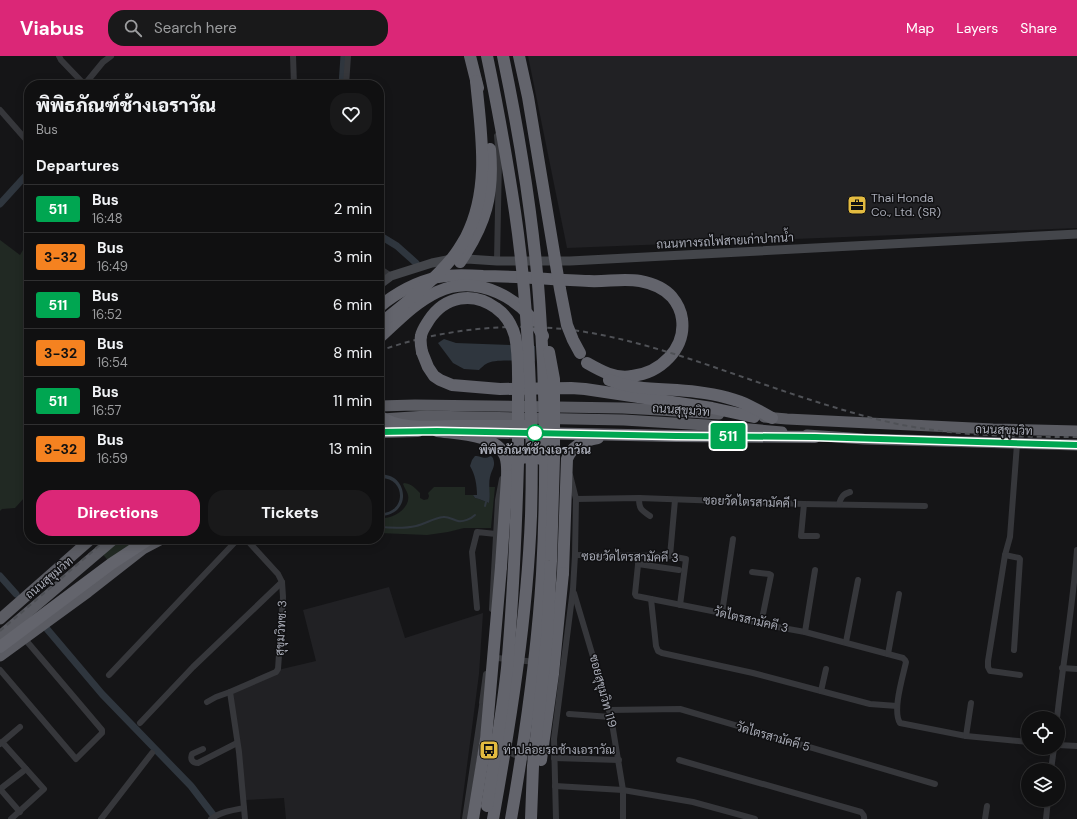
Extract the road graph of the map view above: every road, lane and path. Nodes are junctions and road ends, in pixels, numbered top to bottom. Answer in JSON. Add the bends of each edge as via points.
{"nodes":[{"id":1,"x":60,"y":56,"type":"edge"},
{"id":2,"x":111,"y":56,"type":"edge"},
{"id":3,"x":293,"y":56,"type":"edge"},
{"id":4,"x":348,"y":56,"type":"edge"},
{"id":5,"x":470,"y":56,"type":"edge"},
{"id":6,"x":483,"y":56,"type":"edge"},
{"id":7,"x":487,"y":56,"type":"edge"},
{"id":8,"x":503,"y":56,"type":"edge"},
{"id":9,"x":519,"y":56,"type":"edge"},
{"id":10,"x":524,"y":56,"type":"edge"},
{"id":11,"x":80,"y":80,"type":"edge"},
{"id":12,"x":89,"y":80,"type":"edge"},
{"id":13,"x":294,"y":80,"type":"edge"},
{"id":14,"x":346,"y":80,"type":"edge"},
{"id":15,"x":476,"y":81,"type":"junction"},
{"id":16,"x":0,"y":110,"type":"edge"},
{"id":17,"x":24,"y":137,"type":"edge"},
{"id":18,"x":1077,"y":234,"type":"edge"},
{"id":19,"x":497,"y":261,"type":"junction"},
{"id":20,"x":558,"y":261,"type":"junction"},
{"id":21,"x":384,"y":271,"type":"edge"},
{"id":22,"x":391,"y":276,"type":"junction"},
{"id":23,"x":384,"y":282,"type":"edge"},
{"id":24,"x":384,"y":303,"type":"edge"},
{"id":25,"x":418,"y":303,"type":"junction"},
{"id":26,"x":384,"y":321,"type":"edge"},
{"id":27,"x":384,"y":334,"type":"edge"},
{"id":28,"x":587,"y":363,"type":"junction"},
{"id":29,"x":384,"y":406,"type":"edge"},
{"id":30,"x":754,"y":416,"type":"junction"},
{"id":31,"x":384,"y":418,"type":"edge"},
{"id":32,"x":772,"y":418,"type":"junction"},
{"id":33,"x":384,"y":420,"type":"edge"},
{"id":34,"x":940,"y":427,"type":"junction"},
{"id":35,"x":437,"y":431,"type":"junction"},
{"id":36,"x":1077,"y":431,"type":"edge"},
{"id":37,"x":384,"y":432,"type":"edge"},
{"id":38,"x":613,"y":434,"type":"junction"},
{"id":39,"x":722,"y":436,"type":"junction"},
{"id":40,"x":815,"y":437,"type":"junction"},
{"id":41,"x":939,"y":441,"type":"junction"},
{"id":42,"x":1017,"y":444,"type":"junction"},
{"id":43,"x":1077,"y":445,"type":"edge"},
{"id":44,"x":567,"y":459,"type":"junction"},
{"id":45,"x":507,"y":465,"type":"junction"},
{"id":46,"x":850,"y":492,"type":"dead end"},
{"id":47,"x":639,"y":498,"type":"junction"},
{"id":48,"x":576,"y":500,"type":"junction"},
{"id":49,"x":675,"y":500,"type":"junction"},
{"id":50,"x":804,"y":504,"type":"junction"},
{"id":51,"x":839,"y":504,"type":"junction"},
{"id":52,"x":925,"y":506,"type":"dead end"},
{"id":53,"x":650,"y":516,"type":"dead end"},
{"id":54,"x":496,"y":534,"type":"junction"},
{"id":55,"x":817,"y":536,"type":"dead end"},
{"id":56,"x":732,"y":539,"type":"dead end"},
{"id":57,"x":85,"y":544,"type":"edge"},
{"id":58,"x":108,"y":544,"type":"edge"},
{"id":59,"x":141,"y":544,"type":"edge"},
{"id":60,"x":152,"y":544,"type":"edge"},
{"id":61,"x":233,"y":544,"type":"edge"},
{"id":62,"x":251,"y":544,"type":"edge"},
{"id":63,"x":1077,"y":550,"type":"edge"},
{"id":64,"x":575,"y":555,"type":"junction"},
{"id":65,"x":638,"y":555,"type":"junction"},
{"id":66,"x":1005,"y":555,"type":"junction"},
{"id":67,"x":670,"y":556,"type":"junction"},
{"id":68,"x":638,"y":564,"type":"junction"},
{"id":69,"x":678,"y":570,"type":"dead end"},
{"id":70,"x":815,"y":570,"type":"dead end"},
{"id":71,"x":752,"y":572,"type":"dead end"},
{"id":72,"x":858,"y":580,"type":"dead end"},
{"id":73,"x":282,"y":582,"type":"junction"},
{"id":74,"x":573,"y":589,"type":"junction"},
{"id":75,"x":899,"y":594,"type":"dead end"},
{"id":76,"x":651,"y":599,"type":"junction"},
{"id":77,"x":680,"y":605,"type":"junction"},
{"id":78,"x":477,"y":608,"type":"dead end"},
{"id":79,"x":722,"y":613,"type":"junction"},
{"id":80,"x":0,"y":620,"type":"edge"},
{"id":81,"x":761,"y":624,"type":"junction"},
{"id":82,"x":805,"y":632,"type":"junction"},
{"id":83,"x":0,"y":636,"type":"edge"},
{"id":84,"x":24,"y":638,"type":"junction"},
{"id":85,"x":846,"y":642,"type":"junction"},
{"id":86,"x":0,"y":647,"type":"edge"},
{"id":87,"x":1014,"y":650,"type":"dead end"},
{"id":88,"x":488,"y":652,"type":"junction"},
{"id":89,"x":888,"y":654,"type":"junction"},
{"id":90,"x":0,"y":656,"type":"edge"},
{"id":91,"x":541,"y":662,"type":"junction"},
{"id":92,"x":563,"y":665,"type":"junction"},
{"id":93,"x":1062,"y":668,"type":"junction"},
{"id":94,"x":826,"y":669,"type":"dead end"},
{"id":95,"x":1077,"y":669,"type":"edge"},
{"id":96,"x":0,"y":670,"type":"edge"},
{"id":97,"x":109,"y":674,"type":"dead end"},
{"id":98,"x":1020,"y":675,"type":"dead end"},
{"id":99,"x":821,"y":691,"type":"junction"},
{"id":100,"x":230,"y":692,"type":"junction"},
{"id":101,"x":206,"y":702,"type":"dead end"},
{"id":102,"x":482,"y":703,"type":"junction"},
{"id":103,"x":971,"y":703,"type":"dead end"},
{"id":104,"x":897,"y":706,"type":"junction"},
{"id":105,"x":609,"y":710,"type":"junction"},
{"id":106,"x":1058,"y":711,"type":"edge"},
{"id":107,"x":569,"y":714,"type":"dead end"},
{"id":108,"x":611,"y":718,"type":"junction"},
{"id":109,"x":140,"y":723,"type":"dead end"},
{"id":110,"x":20,"y":727,"type":"dead end"},
{"id":111,"x":966,"y":736,"type":"junction"},
{"id":112,"x":554,"y":738,"type":"junction"},
{"id":113,"x":1021,"y":741,"type":"edge"},
{"id":114,"x":1,"y":743,"type":"edge"},
{"id":115,"x":237,"y":743,"type":"junction"},
{"id":116,"x":1065,"y":745,"type":"edge"},
{"id":117,"x":1077,"y":746,"type":"edge"},
{"id":118,"x":203,"y":749,"type":"dead end"},
{"id":119,"x":152,"y":753,"type":"dead end"},
{"id":120,"x":554,"y":758,"type":"junction"},
{"id":121,"x":618,"y":760,"type":"junction"},
{"id":122,"x":679,"y":760,"type":"dead end"},
{"id":123,"x":26,"y":769,"type":"junction"},
{"id":124,"x":935,"y":784,"type":"dead end"},
{"id":125,"x":555,"y":786,"type":"junction"},
{"id":126,"x":0,"y":789,"type":"edge"},
{"id":127,"x":623,"y":790,"type":"junction"},
{"id":128,"x":986,"y":806,"type":"dead end"},
{"id":129,"x":1047,"y":807,"type":"edge"},
{"id":130,"x":244,"y":808,"type":"junction"},
{"id":131,"x":20,"y":812,"type":"junction"},
{"id":132,"x":728,"y":812,"type":"junction"},
{"id":133,"x":531,"y":817,"type":"edge"},
{"id":134,"x":12,"y":819,"type":"edge"},
{"id":135,"x":101,"y":819,"type":"edge"},
{"id":136,"x":211,"y":819,"type":"edge"},
{"id":137,"x":245,"y":819,"type":"edge"},
{"id":138,"x":465,"y":819,"type":"edge"},
{"id":139,"x":473,"y":819,"type":"edge"},
{"id":140,"x":486,"y":819,"type":"edge"},
{"id":141,"x":493,"y":819,"type":"edge"},
{"id":142,"x":510,"y":819,"type":"edge"},
{"id":143,"x":556,"y":819,"type":"edge"},
{"id":144,"x":623,"y":819,"type":"edge"},
{"id":145,"x":728,"y":819,"type":"edge"},
{"id":146,"x":755,"y":819,"type":"edge"},
{"id":147,"x":864,"y":819,"type":"edge"},
{"id":148,"x":985,"y":819,"type":"edge"},
{"id":149,"x":1046,"y":819,"type":"edge"}],
"edges":[{"from":1,"to":11,"type":"street"},
{"from":2,"to":12,"type":"street"},
{"from":3,"to":13,"type":"street"},
{"from":4,"to":14,"type":"street"},
{"from":5,"to":15,"type":"highway","bridge":true},
{"from":6,"to":19,"type":"street","via":[[499,158]]},
{"from":7,"to":141,"type":"highway","bridge":true,"via":[[508,165],[522,272],[532,446],[528,577],[522,639]]},
{"from":8,"to":142,"type":"highway","bridge":true,"via":[[523,164],[537,274],[545,444],[543,544],[537,637]]},
{"from":9,"to":28,"type":"highway","bridge":true,"via":[[567,325]]},
{"from":10,"to":20,"type":"street"},
{"from":15,"to":25,"type":"highway","bridge":true,"via":[[490,150],[488,202],[479,231],[463,258]]},
{"from":15,"to":26,"type":"highway","bridge":true,"via":[[483,163],[474,217],[454,257]]},
{"from":16,"to":17,"type":"street"},
{"from":18,"to":20,"type":"main road","name":"ถนนทางรถไฟสายเก่าปากน้ำ"},
{"from":19,"to":20,"type":"main road","name":"ถนนทางรถไฟสายเก่าปากน้ำ"},
{"from":19,"to":22,"type":"main road","name":"ถนนทางรถไฟสายเก่าปากน้ำ","via":[[447,260]]},
{"from":21,"to":22,"type":"street"},
{"from":22,"to":23,"type":"main road","name":"ถนนทางรถไฟสายเก่าปากน้ำ"},
{"from":24,"to":28,"type":"highway","via":[[412,285],[438,277],[452,276],[594,282],[638,281],[666,291],[673,298],[681,313],[681,332],[677,348],[663,364],[644,373],[622,377],[603,372]]},
{"from":25,"to":27,"type":"highway"},
{"from":25,"to":133,"type":"highway","bridge":true,"via":[[437,292],[462,286],[495,292],[516,303],[527,313],[541,332],[549,352],[554,379],[552,561]]},
{"from":28,"to":32,"type":"highway","via":[[598,375],[616,383],[724,397],[750,406]]},
{"from":29,"to":30,"type":"highway","name":"ถนนสุขุมวิท","via":[[623,408]]},
{"from":30,"to":32,"type":"highway","name":"ถนนสุขุมวิท"},
{"from":30,"to":140,"type":"highway","bridge":true,"via":[[585,389],[571,388],[500,389],[452,385],[434,376],[422,352],[420,338],[433,314],[446,303],[462,299],[471,298],[487,302],[505,316],[511,325],[518,361],[518,440],[513,593],[507,668]]},
{"from":31,"to":40,"type":"highway","name":"ถนนสุขุมวิท","via":[[427,416],[624,420],[706,425]]},
{"from":32,"to":34,"type":"highway","name":"ถนนสุขุมวิท"},
{"from":33,"to":39,"type":"highway","bridge":true,"via":[[417,427],[656,429]]},
{"from":34,"to":36,"type":"highway","name":"ถนนสุขุมวิท"},
{"from":34,"to":41,"type":"highway"},
{"from":35,"to":37,"type":"highway"},
{"from":35,"to":38,"type":"highway"},
{"from":35,"to":45,"type":"highway","via":[[477,437],[494,443],[503,452]]},
{"from":38,"to":39,"type":"highway"},
{"from":38,"to":44,"type":"highway","via":[[581,444],[568,454]]},
{"from":39,"to":40,"type":"highway"},
{"from":40,"to":41,"type":"highway","name":"ถนนสุขุมวิท"},
{"from":41,"to":42,"type":"highway","name":"ถนนสุขุมวิท"},
{"from":42,"to":43,"type":"highway","name":"ถนนสุขุมวิท"},
{"from":42,"to":66,"type":"street","via":[[1010,537]]},
{"from":44,"to":48,"type":"street"},
{"from":44,"to":133,"type":"highway","bridge":true,"via":[[563,573],[556,647],[550,703]]},
{"from":45,"to":54,"type":"street","via":[[498,500]]},
{"from":45,"to":91,"type":"highway","via":[[514,460],[533,457],[551,462],[547,590]]},
{"from":45,"to":139,"type":"highway","bridge":true,"via":[[486,739]]},
{"from":46,"to":51,"type":"street","via":[[841,496]]},
{"from":47,"to":48,"type":"street","name":"ซอยวัดไตรสามัคคี 1"},
{"from":47,"to":49,"type":"street","name":"ซอยวัดไตรสามัคคี 1"},
{"from":47,"to":53,"type":"street","via":[[639,507]]},
{"from":48,"to":64,"type":"street"},
{"from":49,"to":50,"type":"street","name":"ซอยวัดไตรสามัคคี 1"},
{"from":49,"to":67,"type":"street"},
{"from":50,"to":51,"type":"street","name":"ซอยวัดไตรสามัคคี 1"},
{"from":50,"to":55,"type":"street","via":[[801,536]]},
{"from":51,"to":52,"type":"street","name":"ซอยวัดไตรสามัคคี 1"},
{"from":54,"to":78,"type":"street","via":[[478,532],[476,536],[472,552]]},
{"from":54,"to":88,"type":"street"},
{"from":56,"to":79,"type":"street"},
{"from":57,"to":80,"type":"highway","name":"ถนนสุขุมวิท"},
{"from":58,"to":83,"type":"highway","name":"ถนนสุขุมวิท"},
{"from":59,"to":86,"type":"highway"},
{"from":60,"to":84,"type":"highway"},
{"from":61,"to":97,"type":"street"},
{"from":62,"to":73,"type":"street","name":"สุขุมวิทซ. 3","via":[[278,574]]},
{"from":63,"to":93,"type":"street"},
{"from":64,"to":65,"type":"street","name":"ซอยวัดไตรสามัคคี 3"},
{"from":64,"to":74,"type":"street"},
{"from":65,"to":67,"type":"street","name":"ซอยวัดไตรสามัคคี 3"},
{"from":65,"to":68,"type":"street","name":"วัดไตรสามัคคี 3"},
{"from":66,"to":87,"type":"street","via":[[1020,559]]},
{"from":66,"to":98,"type":"street","via":[[988,667],[990,671]]},
{"from":67,"to":77,"type":"street","name":"ซอยวัดไตรสามัคคี 3","via":[[686,559]]},
{"from":68,"to":69,"type":"street"},
{"from":68,"to":76,"type":"street","name":"วัดไตรสามัคคี 3","via":[[635,594]]},
{"from":70,"to":82,"type":"street"},
{"from":71,"to":81,"type":"street","via":[[771,575]]},
{"from":72,"to":85,"type":"street"},
{"from":73,"to":100,"type":"street","name":"สุขุมวิทซ. 3","via":[[278,669]]},
{"from":73,"to":109,"type":"street","via":[[193,667]]},
{"from":74,"to":92,"type":"street"},
{"from":74,"to":105,"type":"street","name":"ซอยสุขุมวิท 119"},
{"from":75,"to":89,"type":"street"},
{"from":76,"to":77,"type":"street","name":"วัดไตรสามัคคี 3"},
{"from":76,"to":99,"type":"street","via":[[656,646],[660,652]]},
{"from":77,"to":79,"type":"street","name":"วัดไตรสามัคคี 3"},
{"from":79,"to":81,"type":"street","name":"วัดไตรสามัคคี 3"},
{"from":81,"to":82,"type":"street","name":"วัดไตรสามัคคี 3"},
{"from":82,"to":85,"type":"street","name":"วัดไตรสามัคคี 3"},
{"from":84,"to":90,"type":"highway"},
{"from":84,"to":96,"type":"street","via":[[102,733],[76,759]]},
{"from":85,"to":89,"type":"street","name":"วัดไตรสามัคคี 3"},
{"from":88,"to":91,"type":"street","via":[[497,658]]},
{"from":88,"to":102,"type":"street"},
{"from":89,"to":104,"type":"street","name":"วัดไตรสามัคคี 3","via":[[903,658],[906,662]]},
{"from":91,"to":92,"type":"street"},
{"from":92,"to":112,"type":"street"},
{"from":93,"to":95,"type":"street"},
{"from":93,"to":106,"type":"street"},
{"from":94,"to":99,"type":"street"},
{"from":99,"to":104,"type":"street","via":[[870,704]]},
{"from":100,"to":101,"type":"street"},
{"from":100,"to":115,"type":"street"},
{"from":102,"to":112,"type":"street","via":[[494,736],[502,746],[522,758],[534,757],[542,752]]},
{"from":102,"to":138,"type":"street"},
{"from":103,"to":111,"type":"street"},
{"from":104,"to":111,"type":"street","via":[[900,723]]},
{"from":105,"to":108,"type":"street","name":"ซอยสุขุมวิท 119"},
{"from":105,"to":124,"type":"street","name":"วัดไตรสามัคคี 5","via":[[680,709]]},
{"from":107,"to":108,"type":"street"},
{"from":108,"to":121,"type":"street","name":"ซอยสุขุมวิท 119"},
{"from":110,"to":114,"type":"street"},
{"from":111,"to":113,"type":"street"},
{"from":112,"to":120,"type":"street"},
{"from":114,"to":123,"type":"street"},
{"from":115,"to":118,"type":"street","via":[[198,763],[192,761],[192,754]]},
{"from":115,"to":130,"type":"street"},
{"from":116,"to":117,"type":"street"},
{"from":119,"to":135,"type":"street"},
{"from":120,"to":121,"type":"street"},
{"from":120,"to":125,"type":"street"},
{"from":121,"to":127,"type":"street","name":"ซอยสุขุมวิท 119"},
{"from":122,"to":147,"type":"street","via":[[860,812],[864,814]]},
{"from":123,"to":126,"type":"street"},
{"from":123,"to":131,"type":"street","via":[[44,790]]},
{"from":125,"to":127,"type":"street"},
{"from":125,"to":143,"type":"street"},
{"from":126,"to":131,"type":"street"},
{"from":127,"to":132,"type":"street","via":[[693,802]]},
{"from":127,"to":144,"type":"street","name":"ซอยสุขุมวิท 119"},
{"from":128,"to":148,"type":"street"},
{"from":129,"to":149,"type":"street"},
{"from":130,"to":136,"type":"street","via":[[228,811]]},
{"from":130,"to":137,"type":"street"},
{"from":131,"to":134,"type":"street"},
{"from":132,"to":145,"type":"street"},
{"from":132,"to":146,"type":"street"}]}
